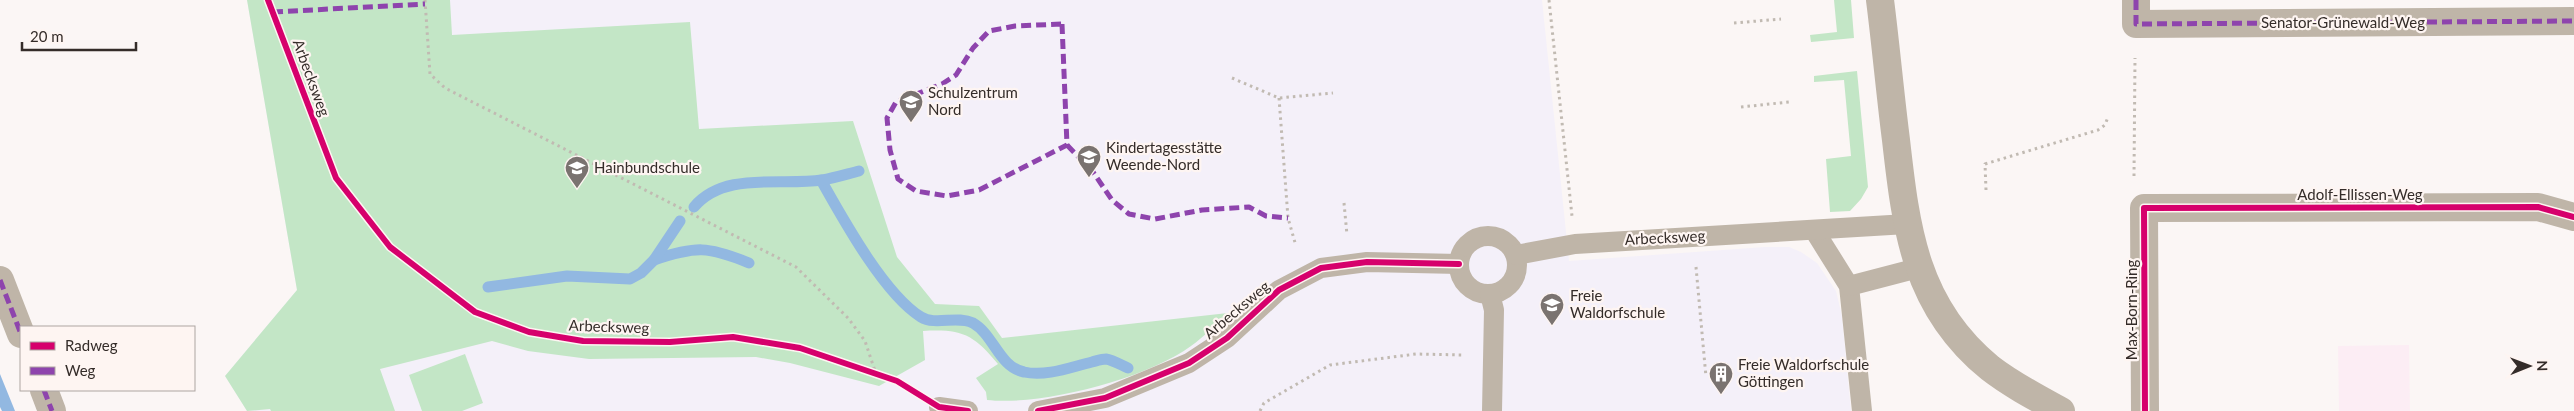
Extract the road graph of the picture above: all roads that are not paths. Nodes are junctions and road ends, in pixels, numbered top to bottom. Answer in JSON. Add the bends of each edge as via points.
{"nodes":[{"id":1,"x":1880,"y":0,"type":"edge"},
{"id":2,"x":2136,"y":12,"type":"edge"},
{"id":3,"x":2574,"y":21,"type":"edge"},
{"id":4,"x":2144,"y":208,"type":"joint"},
{"id":5,"x":2574,"y":217,"type":"edge"},
{"id":6,"x":1908,"y":224,"type":"junction"},
{"id":7,"x":1814,"y":230,"type":"junction"},
{"id":8,"x":1516,"y":255,"type":"junction"},
{"id":9,"x":1459,"y":264,"type":"junction"},
{"id":10,"x":1918,"y":268,"type":"junction"},
{"id":11,"x":0,"y":280,"type":"edge"},
{"id":12,"x":1849,"y":286,"type":"junction"},
{"id":13,"x":1490,"y":294,"type":"junction"},
{"id":14,"x":20,"y":331,"type":"edge"},
{"id":15,"x":44,"y":391,"type":"edge"},
{"id":16,"x":939,"y":407,"type":"dead end"},
{"id":17,"x":52,"y":411,"type":"edge"},
{"id":18,"x":968,"y":411,"type":"edge"},
{"id":19,"x":1038,"y":411,"type":"edge"},
{"id":20,"x":1492,"y":411,"type":"edge"},
{"id":21,"x":1862,"y":411,"type":"edge"},
{"id":22,"x":2061,"y":411,"type":"edge"},
{"id":23,"x":2145,"y":411,"type":"edge"}],
"edges":[{"from":1,"to":6,"type":"street"},
{"from":2,"to":3,"type":"street","name":"Senator-Grünewald-Weg"},
{"from":4,"to":5,"type":"street","name":"Adolf-Ellissen-Weg","via":[[2538,208]]},
{"from":4,"to":23,"type":"street","name":"Max-Born-Ring"},
{"from":6,"to":7,"type":"lane","name":"Arbecksweg"},
{"from":6,"to":10,"type":"street"},
{"from":7,"to":8,"type":"lane","name":"Arbecksweg","via":[[1575,244]]},
{"from":7,"to":12,"type":"lane"},
{"from":8,"to":9,"type":"lane","via":[[1499,237],[1487,235],[1471,240],[1462,250]]},
{"from":8,"to":13,"type":"lane","via":[[1518,267],[1514,279],[1504,290]]},
{"from":9,"to":13,"type":"lane","via":[[1463,280],[1476,292]]},
{"from":9,"to":19,"type":"lane","name":"Arbecksweg","via":[[1367,262],[1321,268],[1279,290],[1227,338],[1189,363],[1105,398]]},
{"from":10,"to":12,"type":"lane"},
{"from":10,"to":22,"type":"street","via":[[1948,324],[1969,348],[2016,386]]},
{"from":11,"to":14,"type":"street"},
{"from":12,"to":21,"type":"lane"},
{"from":13,"to":20,"type":"lane","via":[[1494,310]]},
{"from":15,"to":17,"type":"street"},
{"from":16,"to":18,"type":"lane"}]}
